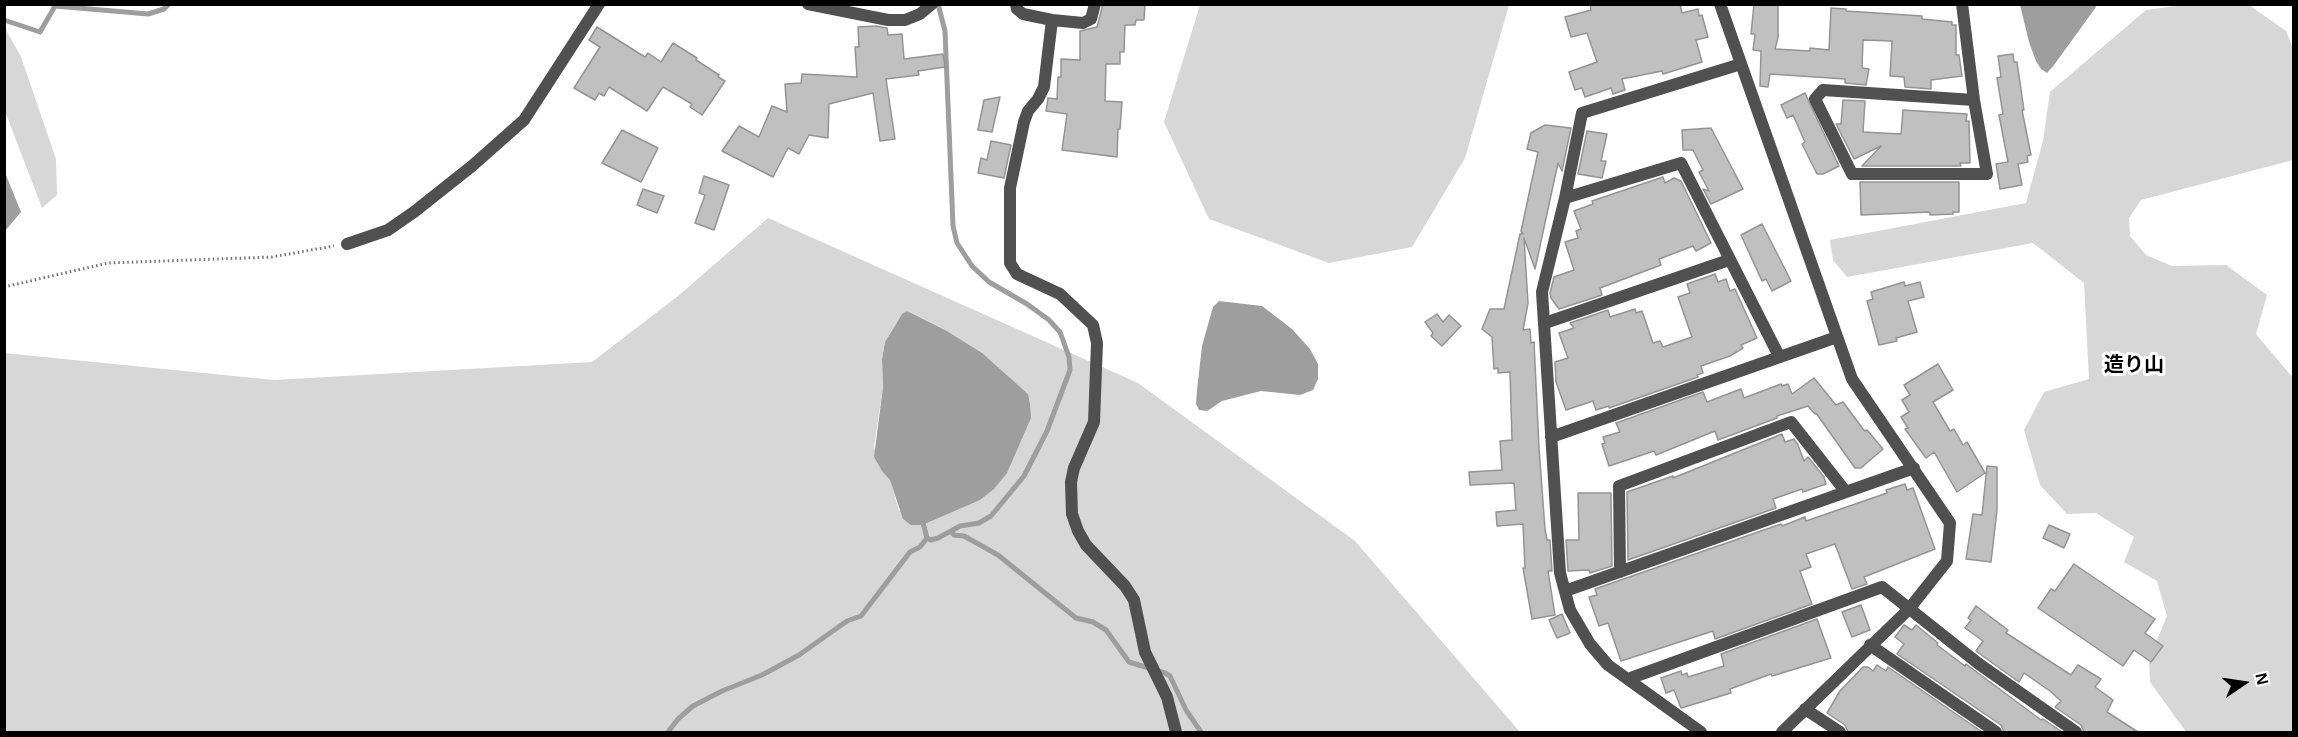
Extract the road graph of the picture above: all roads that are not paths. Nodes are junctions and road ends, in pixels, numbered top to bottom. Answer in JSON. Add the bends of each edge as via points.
{"nodes":[{"id":1,"x":599,"y":4,"type":"edge"},
{"id":2,"x":932,"y":4,"type":"edge"},
{"id":3,"x":1016,"y":4,"type":"edge"},
{"id":4,"x":1095,"y":4,"type":"edge"},
{"id":5,"x":1720,"y":4,"type":"edge"},
{"id":6,"x":1962,"y":4,"type":"edge"},
{"id":7,"x":811,"y":5,"type":"edge"},
{"id":8,"x":1052,"y":20,"type":"junction"},
{"id":9,"x":1741,"y":64,"type":"junction"},
{"id":10,"x":1974,"y":100,"type":"junction"},
{"id":11,"x":1565,"y":198,"type":"junction"},
{"id":12,"x":347,"y":244,"type":"road end"},
{"id":13,"x":1730,"y":260,"type":"junction"},
{"id":14,"x":1545,"y":323,"type":"junction"},
{"id":15,"x":1837,"y":337,"type":"junction"},
{"id":16,"x":1779,"y":356,"type":"junction"},
{"id":17,"x":1551,"y":437,"type":"junction"},
{"id":18,"x":1914,"y":468,"type":"junction"},
{"id":19,"x":1846,"y":492,"type":"junction"},
{"id":20,"x":1620,"y":572,"type":"junction"},
{"id":21,"x":1565,"y":591,"type":"junction"},
{"id":22,"x":1909,"y":609,"type":"junction"},
{"id":23,"x":1870,"y":645,"type":"junction"},
{"id":24,"x":1628,"y":679,"type":"junction"},
{"id":25,"x":1805,"y":709,"type":"junction"},
{"id":26,"x":1176,"y":732,"type":"edge"},
{"id":27,"x":1701,"y":732,"type":"edge"},
{"id":28,"x":1782,"y":732,"type":"edge"},
{"id":29,"x":1840,"y":732,"type":"edge"},
{"id":30,"x":1996,"y":732,"type":"edge"},
{"id":31,"x":2076,"y":732,"type":"edge"}],
"edges":[{"from":1,"to":12,"type":"street","via":[[524,120],[414,212],[388,230]]},
{"from":2,"to":7,"type":"street","via":[[905,20]]},
{"from":3,"to":8,"type":"street","via":[[1023,14]]},
{"from":4,"to":8,"type":"street","via":[[1091,19],[1083,23]]},
{"from":5,"to":9,"type":"street"},
{"from":6,"to":10,"type":"street"},
{"from":8,"to":26,"type":"street","via":[[1044,87],[1024,122],[1010,188],[1010,263],[1017,274],[1060,294],[1093,326],[1097,343],[1094,422],[1072,475],[1072,514],[1086,545],[1134,600],[1145,652],[1167,697]]},
{"from":9,"to":11,"type":"street","via":[[1582,113]]},
{"from":9,"to":15,"type":"street"},
{"from":10,"to":10,"type":"street","via":[[1987,174],[1852,174],[1815,99],[1823,90]]},
{"from":11,"to":13,"type":"street","via":[[1681,163]]},
{"from":11,"to":14,"type":"street","via":[[1542,292]]},
{"from":13,"to":14,"type":"street"},
{"from":13,"to":16,"type":"street"},
{"from":14,"to":17,"type":"street"},
{"from":15,"to":16,"type":"street"},
{"from":15,"to":18,"type":"street","via":[[1852,379]]},
{"from":16,"to":17,"type":"street"},
{"from":17,"to":21,"type":"street","via":[[1560,573]]},
{"from":18,"to":19,"type":"street"},
{"from":18,"to":22,"type":"street","via":[[1950,523],[1947,561]]},
{"from":19,"to":20,"type":"street"},
{"from":19,"to":20,"type":"street","via":[[1791,422],[1619,486]]},
{"from":20,"to":21,"type":"street"},
{"from":21,"to":24,"type":"street","via":[[1570,610],[1590,644],[1608,665]]},
{"from":22,"to":23,"type":"street"},
{"from":22,"to":24,"type":"street","via":[[1882,587]]},
{"from":22,"to":31,"type":"street"},
{"from":23,"to":25,"type":"street"},
{"from":23,"to":30,"type":"street"},
{"from":24,"to":27,"type":"street"},
{"from":25,"to":28,"type":"street"},
{"from":25,"to":29,"type":"street"}]}
